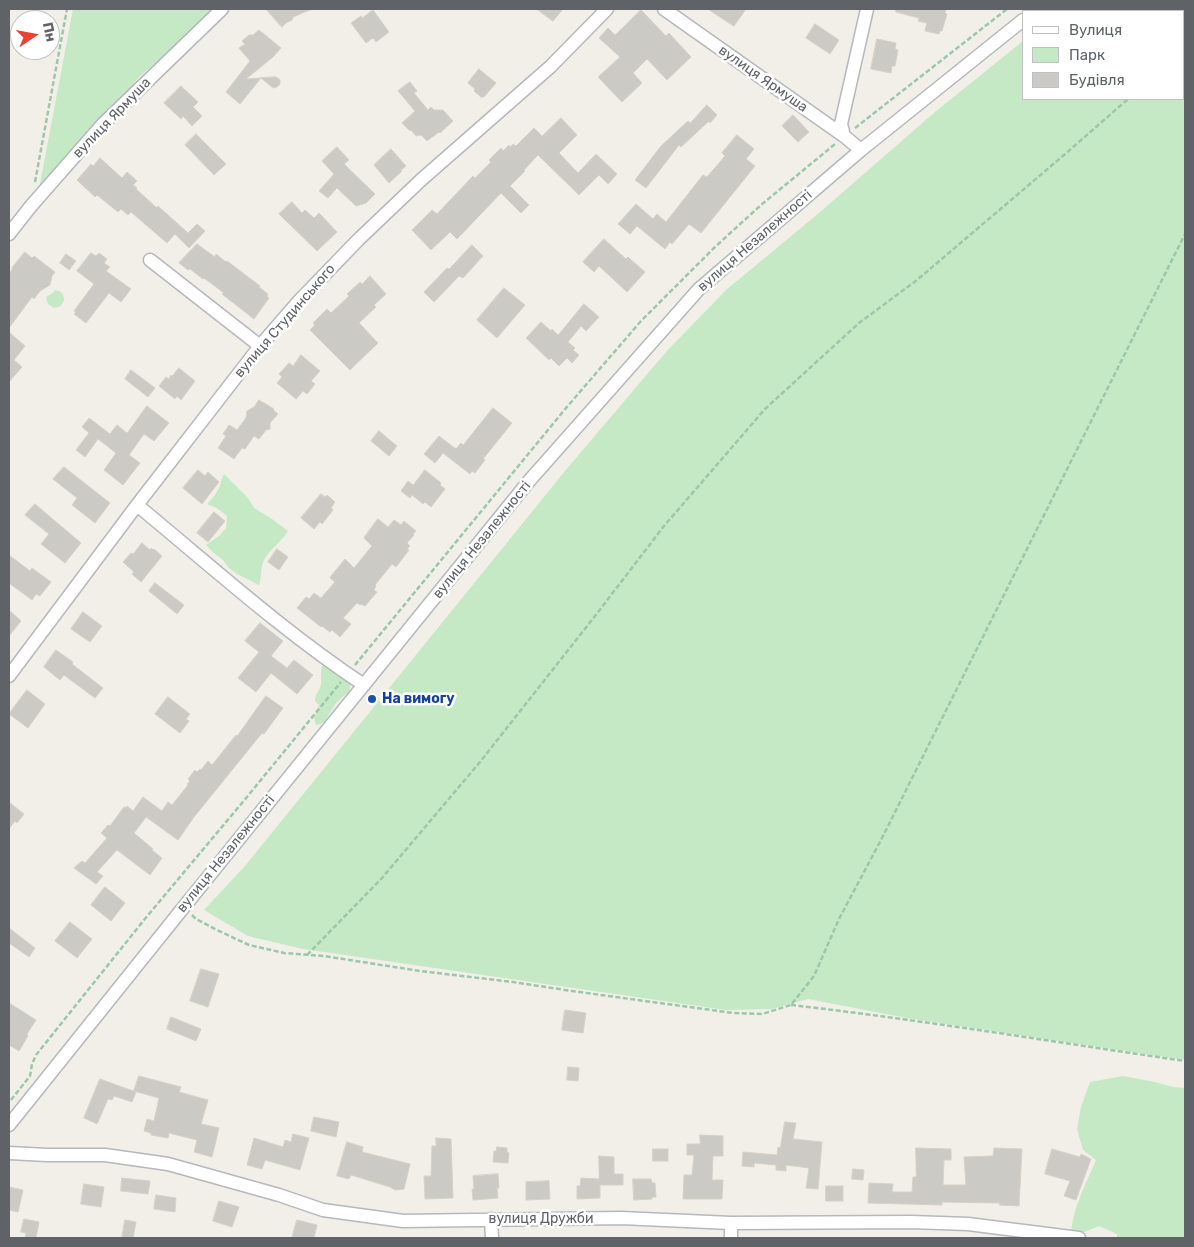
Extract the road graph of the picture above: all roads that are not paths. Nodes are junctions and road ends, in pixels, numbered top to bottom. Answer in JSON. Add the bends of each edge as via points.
{"nodes":[{"id":1,"x":222,"y":9,"type":"edge"},
{"id":2,"x":607,"y":9,"type":"edge"},
{"id":3,"x":664,"y":9,"type":"edge"},
{"id":4,"x":867,"y":9,"type":"edge"},
{"id":5,"x":1022,"y":21,"type":"edge"},
{"id":6,"x":844,"y":136,"type":"junction"},
{"id":7,"x":861,"y":150,"type":"junction"},
{"id":8,"x":9,"y":234,"type":"edge"},
{"id":9,"x":150,"y":260,"type":"dead end"},
{"id":10,"x":260,"y":346,"type":"junction"},
{"id":11,"x":137,"y":504,"type":"junction"},
{"id":12,"x":9,"y":676,"type":"edge"},
{"id":13,"x":364,"y":685,"type":"junction"},
{"id":14,"x":9,"y":1125,"type":"edge"},
{"id":15,"x":9,"y":1153,"type":"edge"},
{"id":16,"x":491,"y":1219,"type":"junction"},
{"id":17,"x":731,"y":1224,"type":"junction"},
{"id":18,"x":492,"y":1238,"type":"edge"},
{"id":19,"x":731,"y":1238,"type":"edge"},
{"id":20,"x":1080,"y":1238,"type":"edge"}],
"edges":[{"from":1,"to":8,"type":"street","name":"вулиця Ярмуша","via":[[103,124]]},
{"from":2,"to":10,"type":"street","name":"вулиця Студинського","via":[[550,66],[358,240]]},
{"from":3,"to":6,"type":"street","name":"вулиця Ярмуша"},
{"from":4,"to":6,"type":"street","via":[[841,124]]},
{"from":5,"to":7,"type":"street","name":"вулиця Незалежності"},
{"from":6,"to":7,"type":"street","name":"вулиця Ярмуша"},
{"from":7,"to":13,"type":"street","name":"вулиця Незалежності","via":[[699,289],[529,481]]},
{"from":9,"to":10,"type":"street"},
{"from":10,"to":11,"type":"street","name":"вулиця Студинського"},
{"from":11,"to":12,"type":"street","name":"вулиця Студинського"},
{"from":11,"to":13,"type":"street","via":[[276,620]]},
{"from":13,"to":14,"type":"street","name":"вулиця Незалежності"},
{"from":15,"to":16,"type":"street","name":"вулиця Дружби","via":[[105,1155],[168,1164],[323,1210],[403,1221]]},
{"from":16,"to":17,"type":"street","name":"вулиця Дружби","via":[[621,1218]]},
{"from":16,"to":18,"type":"street"},
{"from":17,"to":19,"type":"street"},
{"from":17,"to":20,"type":"street","name":"вулиця Дружби","via":[[968,1224]]}]}
